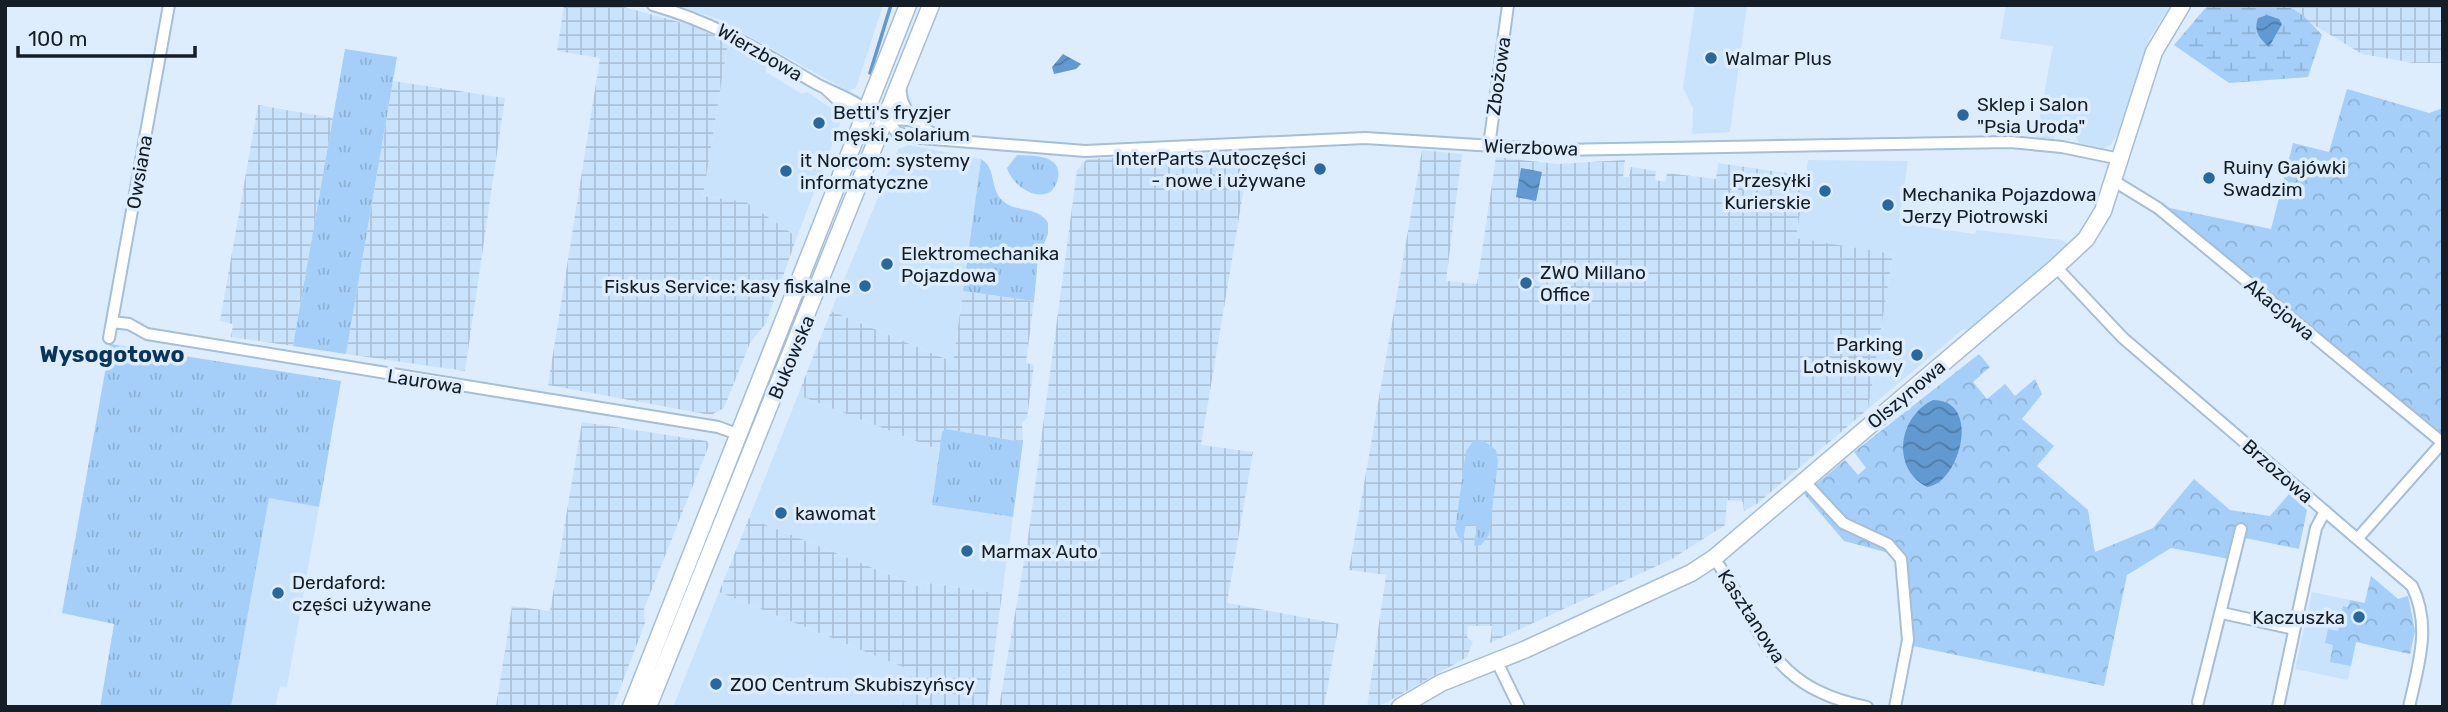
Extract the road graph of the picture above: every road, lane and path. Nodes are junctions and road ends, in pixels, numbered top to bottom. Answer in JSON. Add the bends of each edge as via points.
{"nodes":[{"id":1,"x":169,"y":5,"type":"edge"},
{"id":2,"x":653,"y":5,"type":"edge"},
{"id":3,"x":908,"y":5,"type":"edge"},
{"id":4,"x":931,"y":5,"type":"edge"},
{"id":5,"x":1508,"y":5,"type":"edge"},
{"id":6,"x":2182,"y":5,"type":"edge"},
{"id":7,"x":900,"y":87,"type":"junction"},
{"id":8,"x":868,"y":111,"type":"junction"},
{"id":9,"x":887,"y":119,"type":"junction"},
{"id":10,"x":911,"y":120,"type":"junction"},
{"id":11,"x":942,"y":139,"type":"junction"},
{"id":12,"x":1489,"y":146,"type":"junction"},
{"id":13,"x":2120,"y":159,"type":"junction"},
{"id":14,"x":2114,"y":181,"type":"junction"},
{"id":15,"x":2056,"y":267,"type":"junction"},
{"id":16,"x":112,"y":322,"type":"junction"},
{"id":17,"x":109,"y":338,"type":"dead end"},
{"id":18,"x":740,"y":435,"type":"junction"},
{"id":19,"x":2442,"y":443,"type":"edge"},
{"id":20,"x":1804,"y":481,"type":"junction"},
{"id":21,"x":2325,"y":511,"type":"junction"},
{"id":22,"x":2241,"y":529,"type":"dead end"},
{"id":23,"x":2358,"y":538,"type":"junction"},
{"id":24,"x":1714,"y":558,"type":"junction"},
{"id":25,"x":2222,"y":613,"type":"junction"},
{"id":26,"x":2294,"y":629,"type":"junction"},
{"id":27,"x":1496,"y":660,"type":"junction"},
{"id":28,"x":2198,"y":702,"type":"dead end"},
{"id":29,"x":631,"y":707,"type":"edge"},
{"id":30,"x":648,"y":707,"type":"edge"},
{"id":31,"x":1400,"y":707,"type":"edge"},
{"id":32,"x":1519,"y":707,"type":"edge"},
{"id":33,"x":1867,"y":707,"type":"edge"},
{"id":34,"x":1895,"y":707,"type":"edge"},
{"id":35,"x":2278,"y":707,"type":"edge"},
{"id":36,"x":2409,"y":707,"type":"edge"}],
"edges":[{"from":1,"to":16,"type":"street","name":"Owsiana"},
{"from":2,"to":8,"type":"street","name":"Wierzbowa","via":[[737,36],[826,89],[845,107]]},
{"from":3,"to":8,"type":"main road","name":"Bukowska"},
{"from":4,"to":7,"type":"main road","name":"Bukowska"},
{"from":5,"to":12,"type":"street","name":"Zbożowa"},
{"from":6,"to":13,"type":"main road","name":"Olszynowa","via":[[2154,52]]},
{"from":7,"to":9,"type":"main road","name":"Bukowska"},
{"from":7,"to":10,"type":"street"},
{"from":8,"to":9,"type":"street","name":"Wierzbowa"},
{"from":8,"to":18,"type":"main road","name":"Bukowska"},
{"from":9,"to":10,"type":"street","name":"Wierzbowa"},
{"from":9,"to":11,"type":"street","name":"Wierzbowa","via":[[897,133]]},
{"from":9,"to":30,"type":"main road","name":"Bukowska"},
{"from":10,"to":11,"type":"street","name":"Wierzbowa"},
{"from":11,"to":12,"type":"street","name":"Wierzbowa","via":[[1085,151],[1365,138]]},
{"from":12,"to":13,"type":"street","name":"Wierzbowa","via":[[1558,150],[2010,142]]},
{"from":13,"to":14,"type":"main road","name":"Olszynowa"},
{"from":14,"to":15,"type":"main road","name":"Olszynowa","via":[[2095,226]]},
{"from":14,"to":19,"type":"street","name":"Akacjowa","via":[[2158,208]]},
{"from":15,"to":20,"type":"main road","name":"Olszynowa"},
{"from":15,"to":21,"type":"street","name":"Brzozowa","via":[[2123,338]]},
{"from":16,"to":17,"type":"street","name":"Owsiana"},
{"from":16,"to":18,"type":"street","name":"Laurowa","via":[[129,324],[147,334],[718,427]]},
{"from":18,"to":29,"type":"main road","name":"Bukowska"},
{"from":19,"to":23,"type":"street"},
{"from":20,"to":24,"type":"main road","name":"Olszynowa"},
{"from":20,"to":34,"type":"street","via":[[1843,523],[1888,544],[1901,559],[1908,640]]},
{"from":21,"to":23,"type":"street","name":"Brzozowa"},
{"from":21,"to":26,"type":"street","via":[[2317,524]]},
{"from":22,"to":25,"type":"street"},
{"from":23,"to":36,"type":"street","name":"Brzozowa","via":[[2412,586],[2420,601],[2423,635]]},
{"from":24,"to":27,"type":"main road","name":"Olszynowa","via":[[1692,573]]},
{"from":24,"to":33,"type":"street","name":"Kasztanowa","via":[[1783,666],[1808,688]]},
{"from":25,"to":26,"type":"street"},
{"from":25,"to":28,"type":"street"},
{"from":26,"to":35,"type":"street"},
{"from":27,"to":31,"type":"main road","name":"Olszynowa","via":[[1441,683]]},
{"from":27,"to":32,"type":"street"}]}
